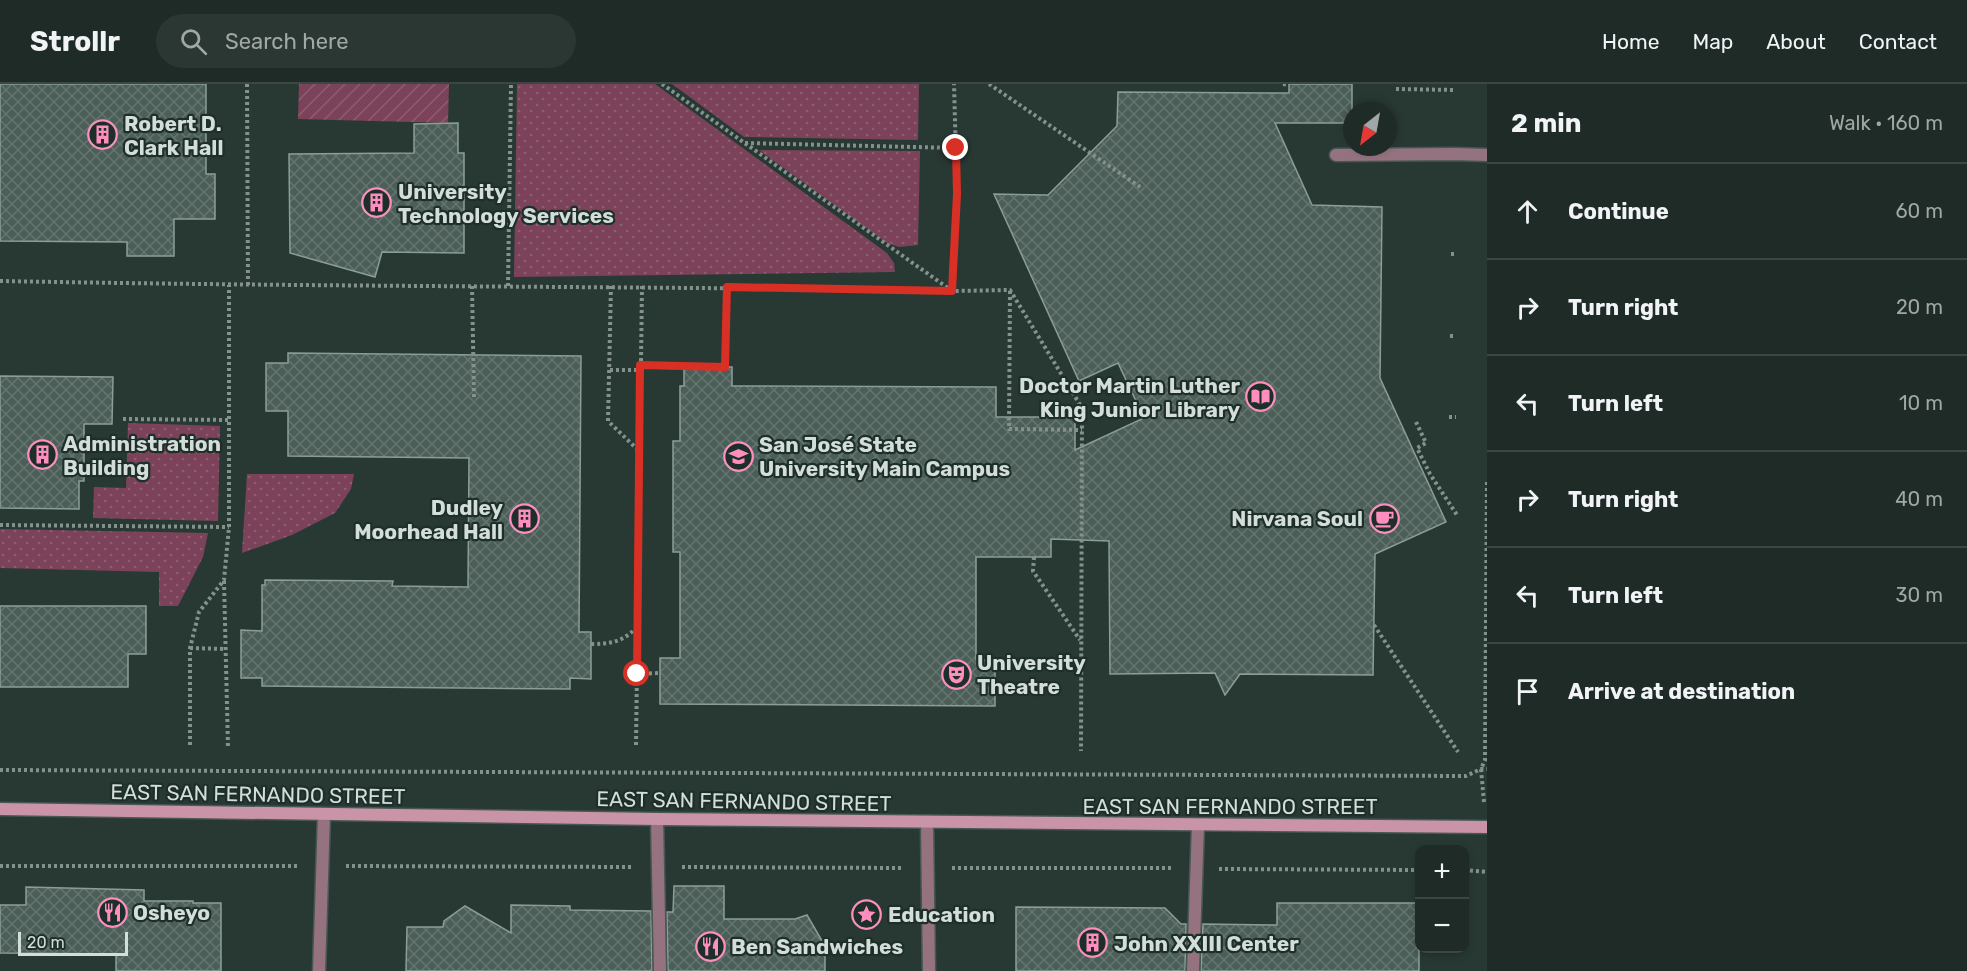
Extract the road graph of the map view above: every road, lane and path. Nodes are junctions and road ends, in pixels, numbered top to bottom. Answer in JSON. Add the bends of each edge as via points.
{"nodes":[{"id":1,"x":247,"y":84,"type":"edge"},
{"id":2,"x":511,"y":84,"type":"edge"},
{"id":3,"x":662,"y":84,"type":"edge"},
{"id":4,"x":954,"y":84,"type":"edge"},
{"id":5,"x":988,"y":84,"type":"edge"},
{"id":6,"x":1283,"y":84,"type":"edge"},
{"id":7,"x":1289,"y":85,"type":"edge"},
{"id":8,"x":1396,"y":89,"type":"dead end"},
{"id":9,"x":1456,"y":90,"type":"dead end"},
{"id":10,"x":744,"y":143,"type":"junction"},
{"id":11,"x":956,"y":148,"type":"junction"},
{"id":12,"x":1336,"y":155,"type":"dead end"},
{"id":13,"x":1487,"y":155,"type":"edge"},
{"id":14,"x":1143,"y":189,"type":"dead end"},
{"id":15,"x":0,"y":281,"type":"edge"},
{"id":16,"x":229,"y":285,"type":"junction"},
{"id":17,"x":248,"y":285,"type":"junction"},
{"id":18,"x":472,"y":286,"type":"junction"},
{"id":19,"x":508,"y":286,"type":"junction"},
{"id":20,"x":611,"y":286,"type":"junction"},
{"id":21,"x":642,"y":286,"type":"junction"},
{"id":22,"x":727,"y":287,"type":"junction"},
{"id":23,"x":1010,"y":290,"type":"junction"},
{"id":24,"x":952,"y":291,"type":"junction"},
{"id":25,"x":1450,"y":336,"type":"dead end"},
{"id":26,"x":1456,"y":336,"type":"dead end"},
{"id":27,"x":640,"y":368,"type":"junction"},
{"id":28,"x":610,"y":370,"type":"junction"},
{"id":29,"x":474,"y":397,"type":"dead end"},
{"id":30,"x":1449,"y":417,"type":"dead end"},
{"id":31,"x":1456,"y":417,"type":"dead end"},
{"id":32,"x":123,"y":419,"type":"dead end"},
{"id":33,"x":230,"y":420,"type":"junction"},
{"id":34,"x":1416,"y":422,"type":"dead end"},
{"id":35,"x":1082,"y":429,"type":"junction"},
{"id":36,"x":640,"y":452,"type":"junction"},
{"id":37,"x":1487,"y":480,"type":"edge"},
{"id":38,"x":1457,"y":515,"type":"dead end"},
{"id":39,"x":0,"y":525,"type":"edge"},
{"id":40,"x":229,"y":527,"type":"junction"},
{"id":41,"x":1034,"y":556,"type":"dead end"},
{"id":42,"x":224,"y":580,"type":"junction"},
{"id":43,"x":1374,"y":625,"type":"dead end"},
{"id":44,"x":638,"y":627,"type":"junction"},
{"id":45,"x":1080,"y":640,"type":"junction"},
{"id":46,"x":591,"y":644,"type":"dead end"},
{"id":47,"x":190,"y":648,"type":"junction"},
{"id":48,"x":226,"y":649,"type":"junction"},
{"id":49,"x":660,"y":673,"type":"dead end"},
{"id":50,"x":637,"y":674,"type":"junction"},
{"id":51,"x":190,"y":745,"type":"dead end"},
{"id":52,"x":636,"y":745,"type":"dead end"},
{"id":53,"x":228,"y":747,"type":"dead end"},
{"id":54,"x":1080,"y":751,"type":"dead end"},
{"id":55,"x":1458,"y":752,"type":"dead end"},
{"id":56,"x":1481,"y":769,"type":"junction"},
{"id":57,"x":1487,"y":769,"type":"edge"},
{"id":58,"x":0,"y":770,"type":"edge"},
{"id":59,"x":0,"y":809,"type":"edge"},
{"id":60,"x":324,"y":815,"type":"junction"},
{"id":61,"x":657,"y":819,"type":"junction"},
{"id":62,"x":927,"y":822,"type":"junction"},
{"id":63,"x":1198,"y":825,"type":"junction"},
{"id":64,"x":1487,"y":827,"type":"edge"},
{"id":65,"x":0,"y":866,"type":"edge"},
{"id":66,"x":294,"y":866,"type":"dead end"},
{"id":67,"x":351,"y":866,"type":"dead end"},
{"id":68,"x":658,"y":867,"type":"junction"},
{"id":69,"x":928,"y":868,"type":"junction"},
{"id":70,"x":1196,"y":868,"type":"junction"},
{"id":71,"x":1415,"y":870,"type":"edge"},
{"id":72,"x":1469,"y":870,"type":"edge"},
{"id":73,"x":1487,"y":872,"type":"edge"},
{"id":74,"x":320,"y":971,"type":"edge"},
{"id":75,"x":660,"y":971,"type":"edge"},
{"id":76,"x":928,"y":971,"type":"edge"},
{"id":77,"x":1192,"y":971,"type":"edge"}],
"edges":[{"from":1,"to":17,"type":"path"},
{"from":2,"to":19,"type":"path"},
{"from":3,"to":10,"type":"path"},
{"from":4,"to":11,"type":"path"},
{"from":5,"to":14,"type":"path"},
{"from":6,"to":7,"type":"path"},
{"from":8,"to":9,"type":"path"},
{"from":10,"to":11,"type":"path"},
{"from":10,"to":24,"type":"path"},
{"from":11,"to":24,"type":"path"},
{"from":12,"to":13,"type":"street"},
{"from":15,"to":16,"type":"path"},
{"from":16,"to":17,"type":"path"},
{"from":16,"to":33,"type":"path"},
{"from":17,"to":18,"type":"path"},
{"from":18,"to":19,"type":"path"},
{"from":18,"to":29,"type":"path"},
{"from":19,"to":20,"type":"path"},
{"from":20,"to":21,"type":"path"},
{"from":20,"to":28,"type":"path"},
{"from":21,"to":22,"type":"path"},
{"from":21,"to":27,"type":"path"},
{"from":22,"to":24,"type":"path"},
{"from":22,"to":27,"type":"path","via":[[725,367]]},
{"from":23,"to":24,"type":"path"},
{"from":23,"to":35,"type":"path","via":[[1082,408]]},
{"from":23,"to":35,"type":"path","via":[[1009,429]]},
{"from":25,"to":26,"type":"path"},
{"from":27,"to":28,"type":"path"},
{"from":27,"to":36,"type":"path"},
{"from":28,"to":36,"type":"path","via":[[608,421]]},
{"from":30,"to":31,"type":"path"},
{"from":32,"to":33,"type":"path"},
{"from":33,"to":40,"type":"path"},
{"from":34,"to":38,"type":"path","via":[[1426,443],[1417,448]]},
{"from":35,"to":45,"type":"path"},
{"from":36,"to":44,"type":"path"},
{"from":37,"to":56,"type":"path","via":[[1485,759]]},
{"from":39,"to":40,"type":"path"},
{"from":40,"to":42,"type":"path"},
{"from":41,"to":45,"type":"path","via":[[1033,571]]},
{"from":42,"to":47,"type":"path","via":[[200,612]]},
{"from":42,"to":48,"type":"path"},
{"from":43,"to":55,"type":"path"},
{"from":44,"to":46,"type":"path","via":[[611,644]]},
{"from":44,"to":50,"type":"path"},
{"from":45,"to":54,"type":"path"},
{"from":47,"to":48,"type":"path"},
{"from":47,"to":51,"type":"path"},
{"from":48,"to":53,"type":"path"},
{"from":49,"to":50,"type":"path"},
{"from":50,"to":52,"type":"path"},
{"from":56,"to":57,"type":"path"},
{"from":56,"to":58,"type":"path","via":[[1466,776]]},
{"from":59,"to":60,"type":"main road","name":"EAST SAN FERNANDO STREET"},
{"from":60,"to":61,"type":"main road","name":"EAST SAN FERNANDO STREET"},
{"from":60,"to":74,"type":"street"},
{"from":61,"to":62,"type":"main road","name":"EAST SAN FERNANDO STREET"},
{"from":61,"to":68,"type":"street"},
{"from":62,"to":63,"type":"main road","name":"EAST SAN FERNANDO STREET"},
{"from":62,"to":69,"type":"street"},
{"from":63,"to":64,"type":"main road","name":"EAST SAN FERNANDO STREET"},
{"from":63,"to":70,"type":"street"},
{"from":65,"to":66,"type":"path"},
{"from":67,"to":68,"type":"path"},
{"from":68,"to":69,"type":"path"},
{"from":68,"to":75,"type":"street"},
{"from":69,"to":70,"type":"path"},
{"from":69,"to":76,"type":"street"},
{"from":70,"to":71,"type":"path"},
{"from":70,"to":77,"type":"street"},
{"from":72,"to":73,"type":"path"}]}
